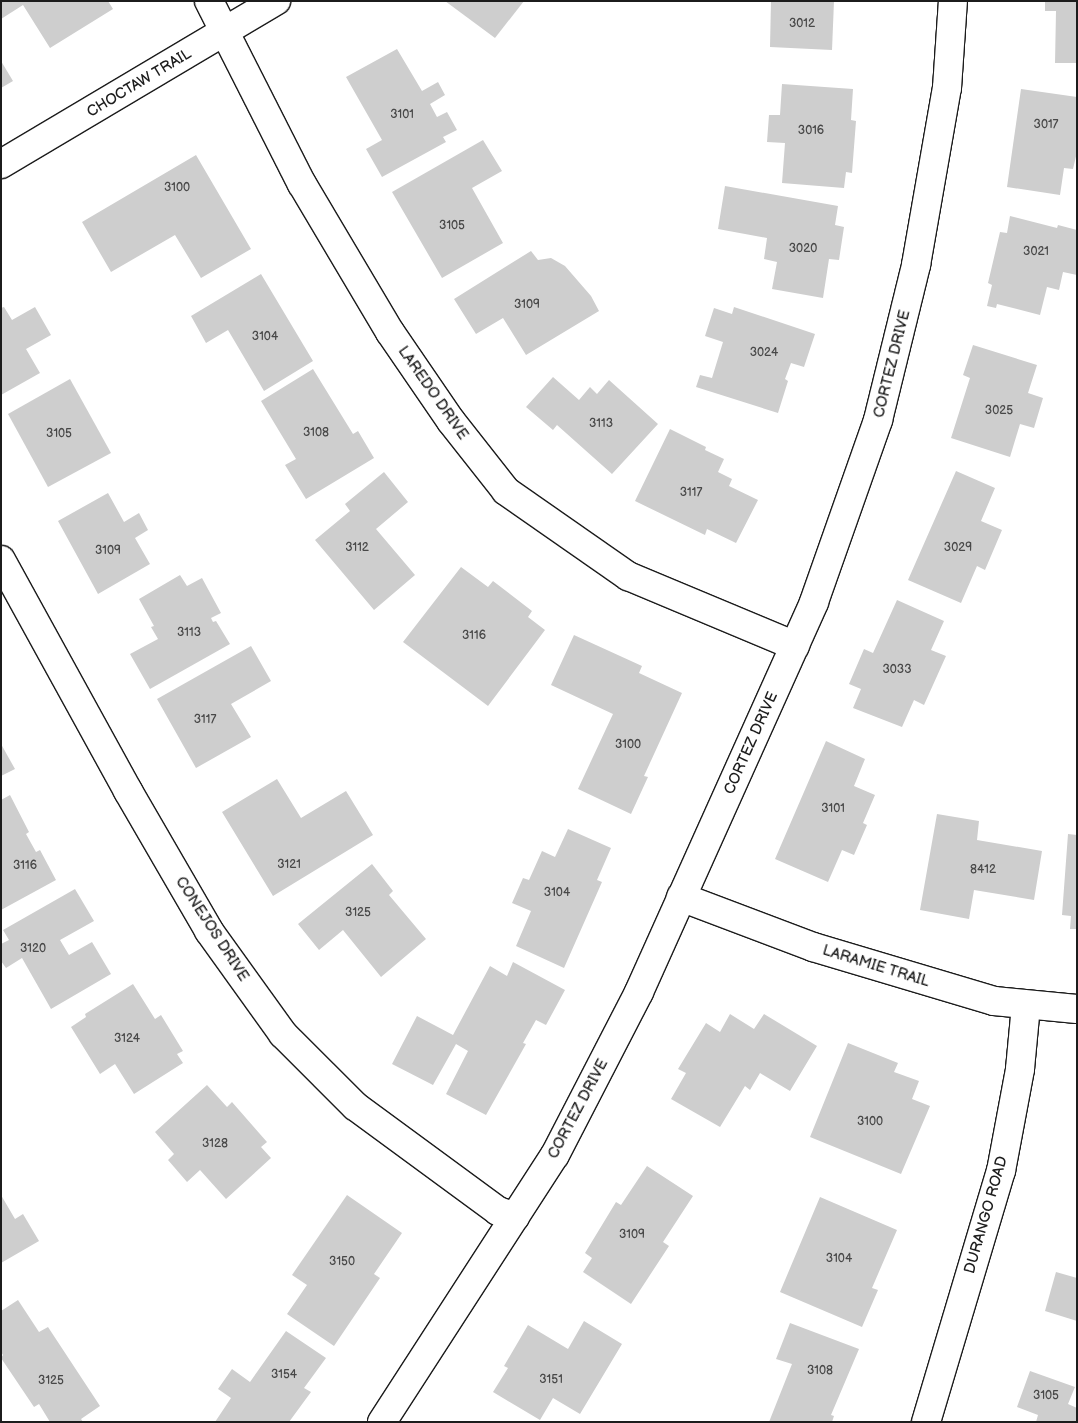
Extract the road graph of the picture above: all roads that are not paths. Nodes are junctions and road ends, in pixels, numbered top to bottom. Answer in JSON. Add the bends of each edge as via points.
{"nodes":[{"id":1,"x":209,"y":1,"type":"edge"},
{"id":2,"x":276,"y":1,"type":"edge"},
{"id":3,"x":953,"y":1,"type":"edge"},
{"id":4,"x":225,"y":32,"type":"junction"},
{"id":5,"x":1,"y":164,"type":"edge"},
{"id":6,"x":1,"y":560,"type":"edge"},
{"id":7,"x":794,"y":646,"type":"junction"},
{"id":8,"x":681,"y":897,"type":"junction"},
{"id":9,"x":1026,"y":1005,"type":"junction"},
{"id":10,"x":1077,"y":1009,"type":"edge"},
{"id":11,"x":515,"y":1217,"type":"junction"},
{"id":12,"x":382,"y":1422,"type":"edge"},
{"id":13,"x":926,"y":1422,"type":"edge"}],
"edges":[{"from":1,"to":4,"type":"street","name":"LAREDO DRIVE"},
{"from":2,"to":4,"type":"street","name":"CHOCTAW TRAIL"},
{"from":3,"to":7,"type":"street","name":"CORTEZ DRIVE","via":[[946,88],[916,265],[888,381],[872,438],[814,602]]},
{"from":4,"to":5,"type":"street","name":"CHOCTAW TRAIL"},
{"from":4,"to":7,"type":"street","name":"LAREDO DRIVE","via":[[302,184],[390,332],[451,421],[506,491],[628,576]]},
{"from":6,"to":11,"type":"street","name":"CONEJOS DRIVE","via":[[209,931],[283,1034],[355,1106],[498,1212]]},
{"from":7,"to":8,"type":"street","name":"CORTEZ DRIVE"},
{"from":8,"to":9,"type":"street","name":"LARAMIE TRAIL","via":[[813,947],[994,1001]]},
{"from":8,"to":11,"type":"street","name":"CORTEZ DRIVE","via":[[639,992],[555,1155]]},
{"from":9,"to":10,"type":"street","name":"LARAMIE TRAIL"},
{"from":9,"to":13,"type":"street","name":"DURANGO ROAD","via":[[1020,1070],[1001,1171]]},
{"from":11,"to":12,"type":"street","name":"CORTEZ DRIVE"}]}
